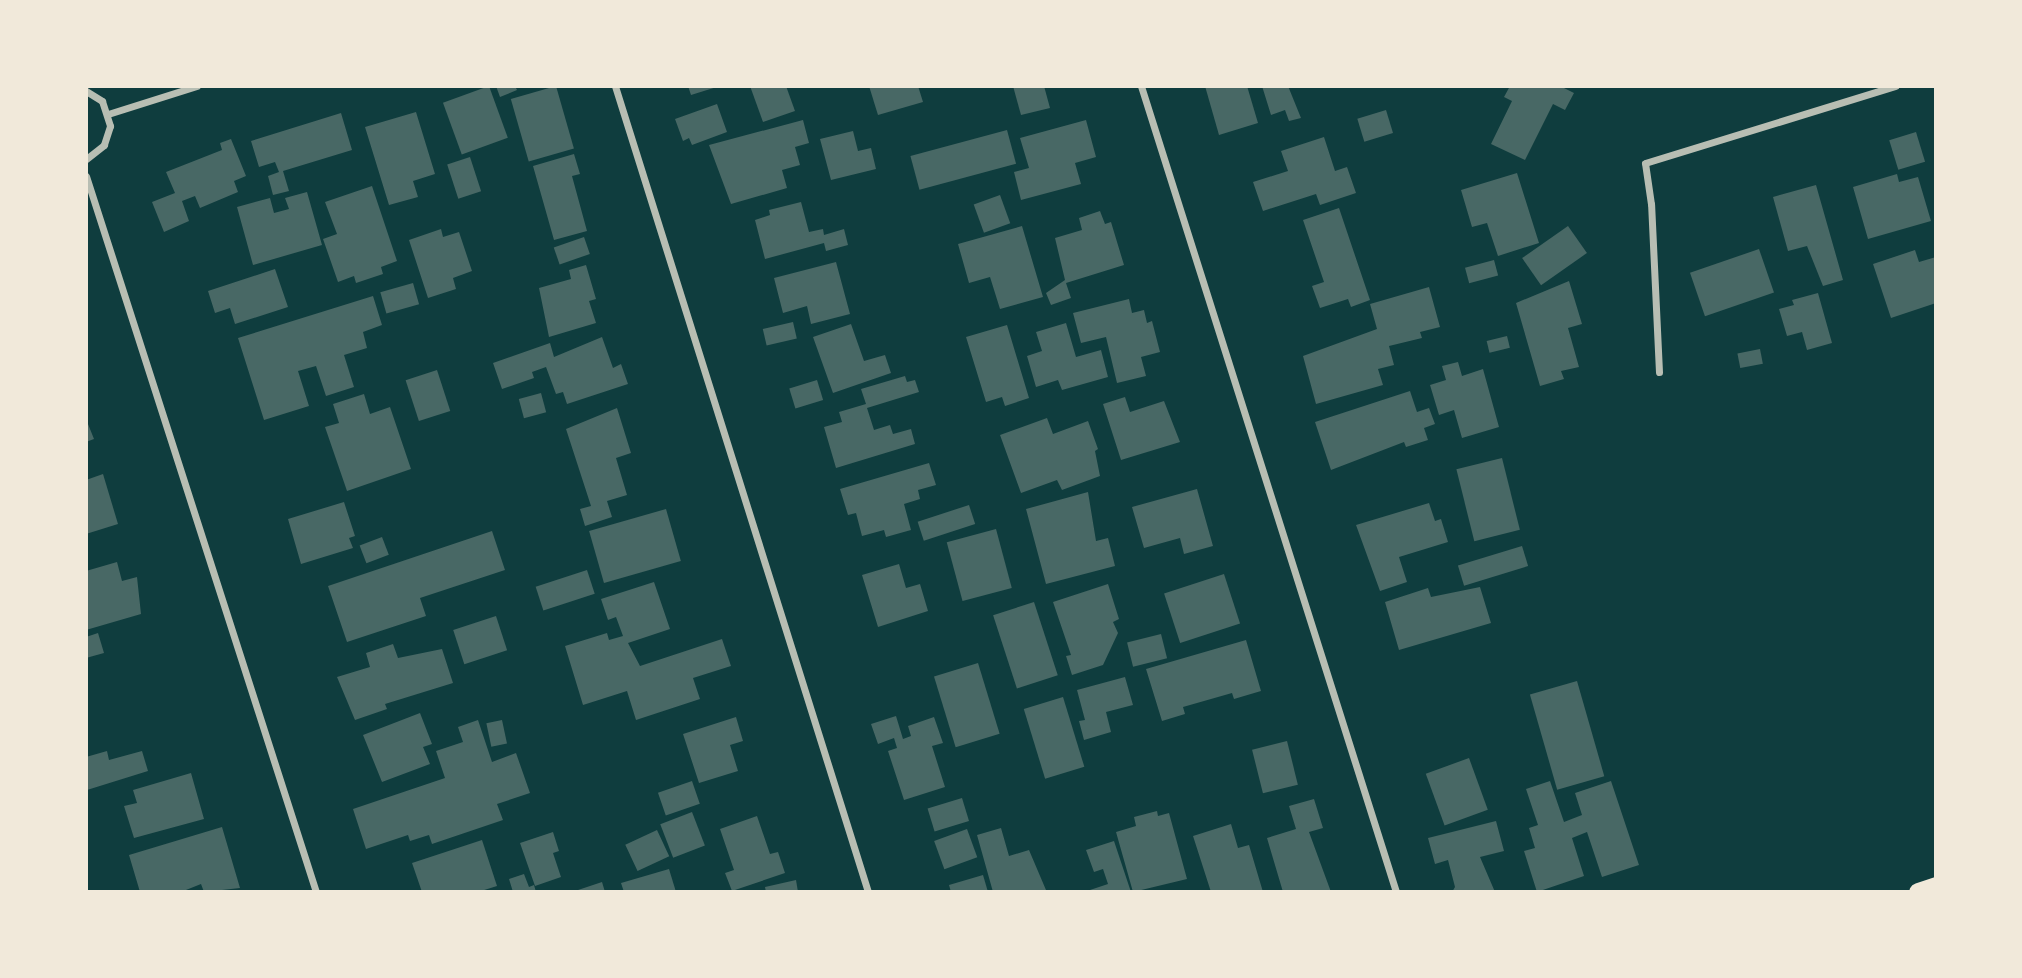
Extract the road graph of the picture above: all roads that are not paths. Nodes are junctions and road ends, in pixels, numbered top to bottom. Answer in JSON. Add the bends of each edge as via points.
{"nodes":[{"id":1,"x":197,"y":86,"type":"edge"},
{"id":2,"x":615,"y":86,"type":"edge"},
{"id":3,"x":1141,"y":86,"type":"edge"},
{"id":4,"x":1895,"y":86,"type":"edge"},
{"id":5,"x":86,"y":91,"type":"edge"},
{"id":6,"x":108,"y":114,"type":"junction"},
{"id":7,"x":86,"y":159,"type":"edge"},
{"id":8,"x":86,"y":176,"type":"edge"},
{"id":9,"x":1659,"y":372,"type":"dead end"},
{"id":10,"x":1936,"y":886,"type":"edge"},
{"id":11,"x":316,"y":892,"type":"edge"},
{"id":12,"x":868,"y":892,"type":"edge"},
{"id":13,"x":1396,"y":892,"type":"edge"},
{"id":14,"x":1917,"y":892,"type":"edge"}],
"edges":[{"from":1,"to":6,"type":"street"},
{"from":2,"to":12,"type":"street"},
{"from":3,"to":13,"type":"street"},
{"from":4,"to":9,"type":"street","via":[[1645,163]]},
{"from":5,"to":6,"type":"street","via":[[102,102]]},
{"from":6,"to":7,"type":"street","via":[[110,126],[104,145]]},
{"from":8,"to":11,"type":"street"},
{"from":10,"to":14,"type":"highway"}]}
